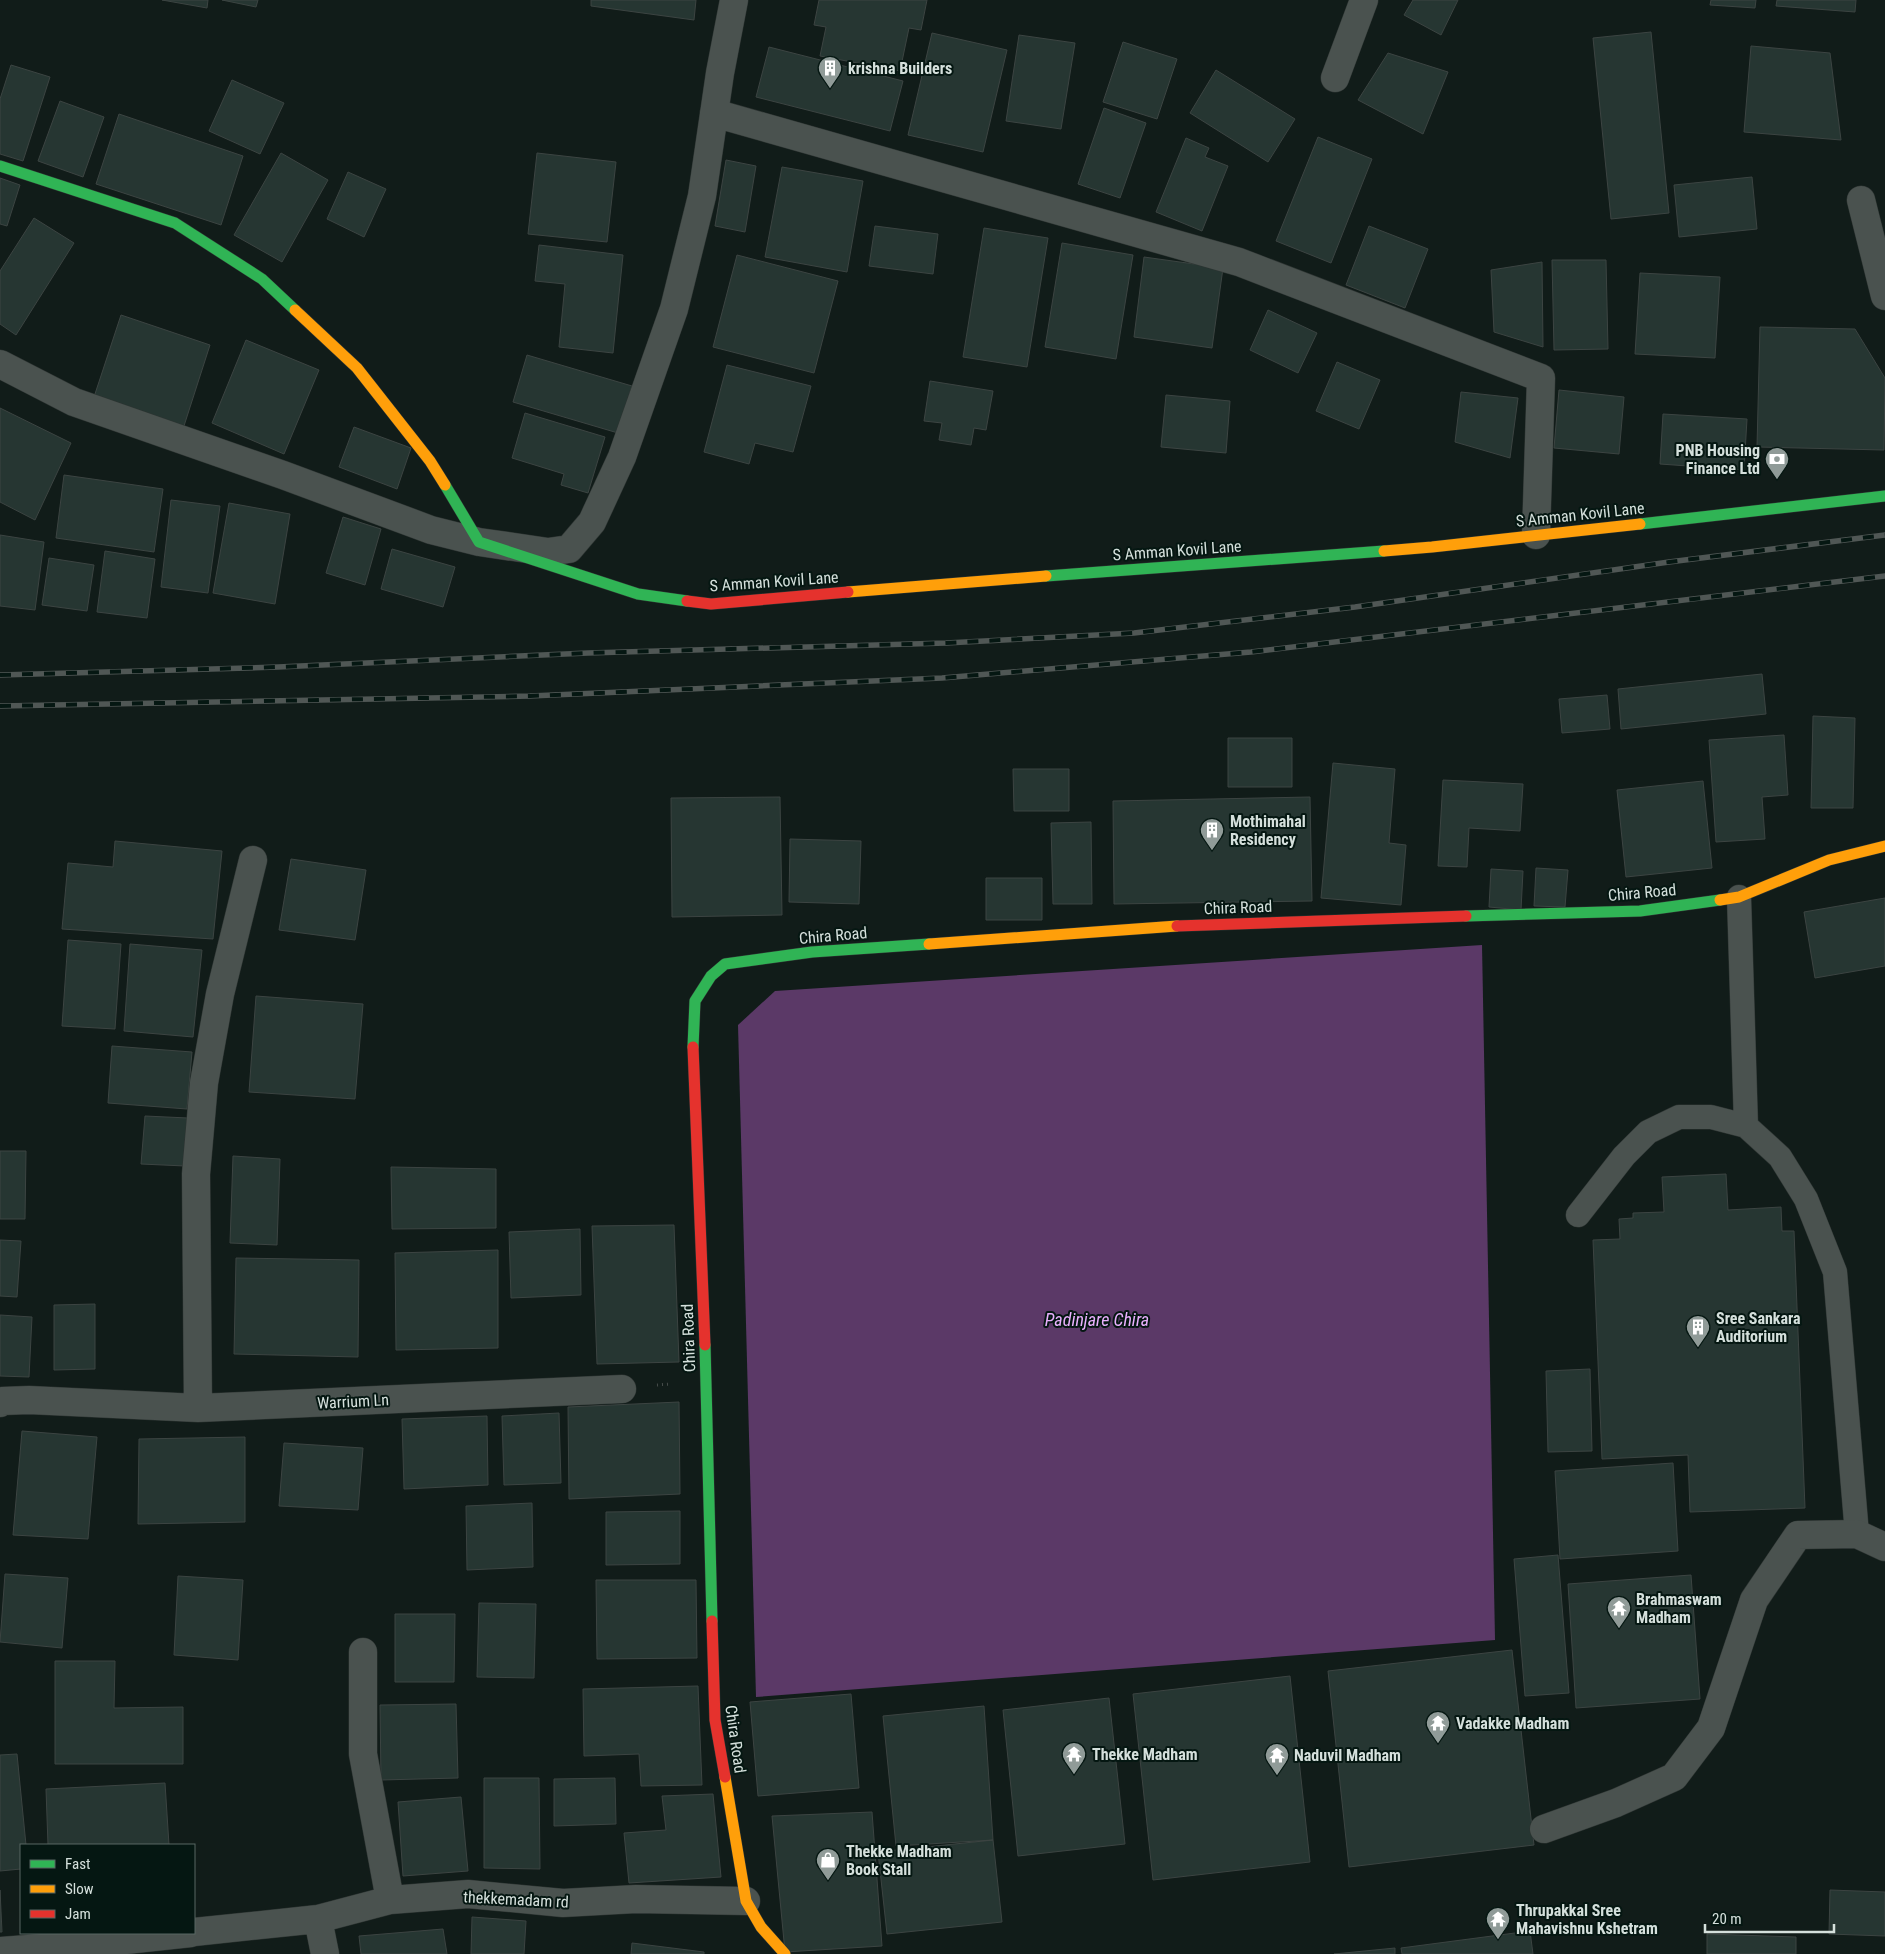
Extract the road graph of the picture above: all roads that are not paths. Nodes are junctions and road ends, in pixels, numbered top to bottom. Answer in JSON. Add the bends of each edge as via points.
{"nodes":[{"id":1,"x":734,"y":0,"type":"edge"},
{"id":2,"x":1364,"y":0,"type":"edge"},
{"id":3,"x":1335,"y":78,"type":"dead end"},
{"id":4,"x":714,"y":113,"type":"junction"},
{"id":5,"x":0,"y":166,"type":"edge"},
{"id":6,"x":1861,"y":200,"type":"dead end"},
{"id":7,"x":1885,"y":296,"type":"edge"},
{"id":8,"x":0,"y":364,"type":"edge"},
{"id":9,"x":1885,"y":496,"type":"edge"},
{"id":10,"x":1536,"y":535,"type":"junction"},
{"id":11,"x":479,"y":542,"type":"junction"},
{"id":12,"x":1885,"y":846,"type":"edge"},
{"id":13,"x":252,"y":860,"type":"dead end"},
{"id":14,"x":1739,"y":897,"type":"junction"},
{"id":15,"x":1746,"y":1126,"type":"junction"},
{"id":16,"x":1578,"y":1215,"type":"dead end"},
{"id":17,"x":622,"y":1389,"type":"road end"},
{"id":18,"x":0,"y":1403,"type":"edge"},
{"id":19,"x":198,"y":1408,"type":"junction"},
{"id":20,"x":1856,"y":1534,"type":"junction"},
{"id":21,"x":1885,"y":1547,"type":"edge"},
{"id":22,"x":363,"y":1652,"type":"dead end"},
{"id":23,"x":1544,"y":1828,"type":"dead end"},
{"id":24,"x":390,"y":1900,"type":"junction"},
{"id":25,"x":746,"y":1901,"type":"junction"},
{"id":26,"x":318,"y":1919,"type":"junction"},
{"id":27,"x":195,"y":1933,"type":"edge"},
{"id":28,"x":183,"y":1934,"type":"edge"},
{"id":29,"x":0,"y":1951,"type":"edge"},
{"id":30,"x":325,"y":1954,"type":"edge"},
{"id":31,"x":785,"y":1954,"type":"edge"}],
"edges":[{"from":1,"to":4,"type":"street"},
{"from":2,"to":3,"type":"street"},
{"from":4,"to":10,"type":"street","via":[[1239,262],[1541,378]]},
{"from":4,"to":11,"type":"street","via":[[702,196],[674,309],[622,457],[592,522],[569,549],[548,552]]},
{"from":5,"to":11,"type":"street","via":[[176,223],[262,280],[356,368],[430,461]]},
{"from":6,"to":7,"type":"street"},
{"from":8,"to":11,"type":"street","via":[[74,402],[431,530]]},
{"from":9,"to":10,"type":"street","name":"S Amman Kovil Lane"},
{"from":10,"to":11,"type":"street","name":"S Amman Kovil Lane","via":[[1432,547],[711,604],[638,594]]},
{"from":12,"to":14,"type":"street","name":"Chira Road","via":[[1829,860]]},
{"from":13,"to":19,"type":"street","via":[[220,994],[204,1083],[196,1174]]},
{"from":14,"to":15,"type":"lane"},
{"from":14,"to":25,"type":"street","name":"Chira Road","via":[[1640,911],[1203,924],[812,952],[725,964],[711,976],[695,1001],[692,1057],[706,1380],[715,1720]]},
{"from":15,"to":16,"type":"lane","via":[[1712,1117],[1679,1117],[1648,1132],[1624,1156]]},
{"from":15,"to":20,"type":"lane","via":[[1780,1157],[1806,1199],[1835,1272]]},
{"from":17,"to":19,"type":"street","name":"Warrium Ln"},
{"from":18,"to":19,"type":"street","name":"Warrium Ln","via":[[29,1400]]},
{"from":20,"to":21,"type":"street"},
{"from":20,"to":23,"type":"street","via":[[1798,1535],[1754,1600],[1711,1728],[1674,1778],[1616,1803]]},
{"from":22,"to":24,"type":"street","via":[[363,1754]]},
{"from":24,"to":25,"type":"street","name":"thekkemadam rd","via":[[468,1894],[563,1903],[636,1899]]},
{"from":24,"to":26,"type":"street","name":"thekkemadam rd"},
{"from":25,"to":31,"type":"street","via":[[761,1927]]},
{"from":26,"to":27,"type":"street","name":"thekkemadam rd"},
{"from":26,"to":30,"type":"street"},
{"from":28,"to":29,"type":"street","name":"thekkemadam rd"}]}
